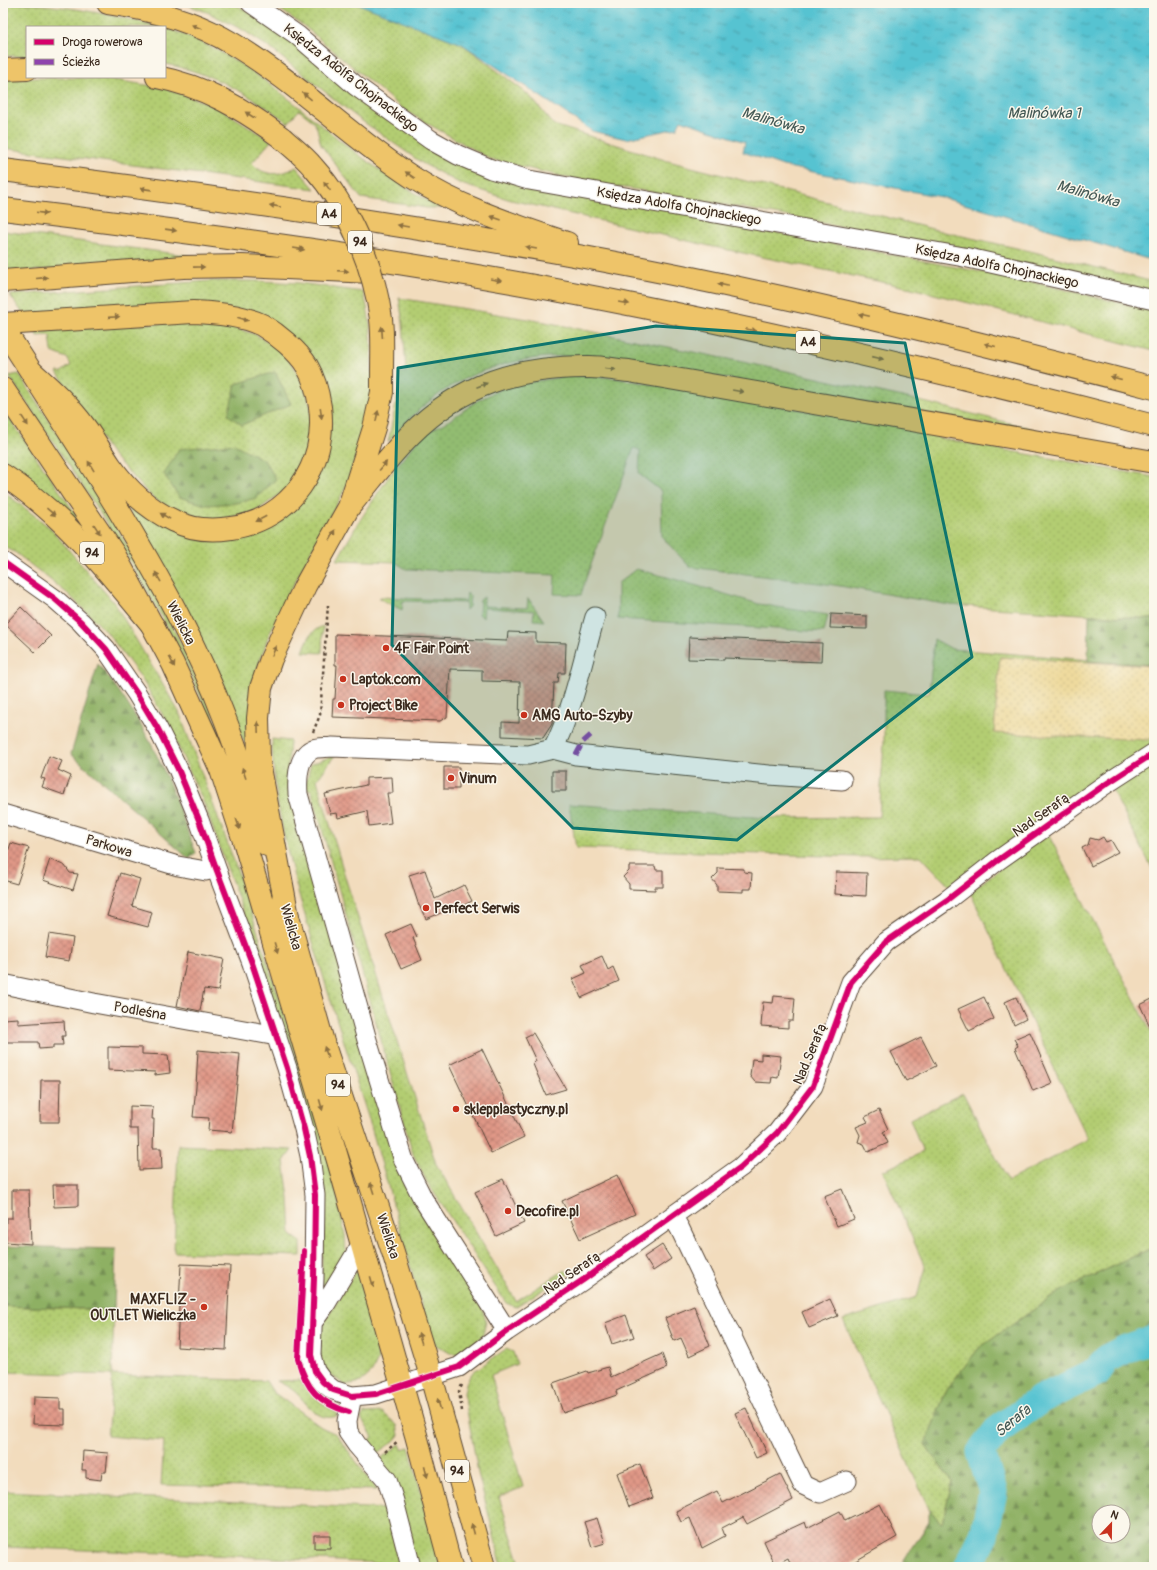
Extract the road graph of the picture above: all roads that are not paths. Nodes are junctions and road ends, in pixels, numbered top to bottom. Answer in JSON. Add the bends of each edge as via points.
{"nodes":[{"id":1,"x":108,"y":3,"type":"edge"},
{"id":2,"x":251,"y":3,"type":"edge"},
{"id":3,"x":26,"y":69,"type":"edge"},
{"id":4,"x":3,"y":70,"type":"edge"},
{"id":5,"x":161,"y":78,"type":"edge"},
{"id":6,"x":3,"y":170,"type":"edge"},
{"id":7,"x":3,"y":208,"type":"edge"},
{"id":8,"x":652,"y":270,"type":"junction"},
{"id":9,"x":458,"y":273,"type":"junction"},
{"id":10,"x":3,"y":281,"type":"edge"},
{"id":11,"x":1154,"y":300,"type":"edge"},
{"id":12,"x":3,"y":324,"type":"edge"},
{"id":13,"x":3,"y":328,"type":"edge"},
{"id":14,"x":32,"y":372,"type":"junction"},
{"id":15,"x":1154,"y":388,"type":"edge"},
{"id":16,"x":3,"y":389,"type":"edge"},
{"id":17,"x":1154,"y":426,"type":"edge"},
{"id":18,"x":1154,"y":462,"type":"edge"},
{"id":19,"x":3,"y":475,"type":"edge"},
{"id":20,"x":349,"y":507,"type":"junction"},
{"id":21,"x":3,"y":562,"type":"edge"},
{"id":22,"x":595,"y":617,"type":"dead end"},
{"id":23,"x":154,"y":627,"type":"junction"},
{"id":24,"x":554,"y":749,"type":"junction"},
{"id":25,"x":1154,"y":753,"type":"edge"},
{"id":26,"x":842,"y":780,"type":"dead end"},
{"id":27,"x":3,"y":814,"type":"edge"},
{"id":28,"x":216,"y":868,"type":"junction"},
{"id":29,"x":288,"y":917,"type":"junction"},
{"id":30,"x":3,"y":984,"type":"edge"},
{"id":31,"x":276,"y":1036,"type":"junction"},
{"id":32,"x":673,"y":1217,"type":"junction"},
{"id":33,"x":361,"y":1245,"type":"junction"},
{"id":34,"x":312,"y":1323,"type":"junction"},
{"id":35,"x":507,"y":1331,"type":"junction"},
{"id":36,"x":431,"y":1376,"type":"junction"},
{"id":37,"x":402,"y":1387,"type":"junction"},
{"id":38,"x":352,"y":1396,"type":"junction"},
{"id":39,"x":847,"y":1481,"type":"dead end"},
{"id":40,"x":411,"y":1567,"type":"edge"},
{"id":41,"x":451,"y":1567,"type":"edge"},
{"id":42,"x":484,"y":1567,"type":"edge"}],
"edges":[{"from":8,"to":1,"type":"main road","one_way":true,"via":[[483,214],[443,196],[400,169],[293,85],[232,43],[164,14]]},
{"from":2,"to":11,"type":"street","name":"Księdza Adolfa Chojnackiego","via":[[297,34],[356,86],[431,140],[491,169],[529,180],[964,257]]},
{"from":3,"to":4,"type":"main road"},
{"from":20,"to":5,"type":"main road","number":"94","one_way":true,"bridge":true,"via":[[374,428],[382,392],[381,318],[372,274],[355,231],[314,167],[282,138],[224,100],[188,85]]},
{"from":8,"to":6,"type":"main road","number":"A4","one_way":true,"via":[[374,221]]},
{"from":7,"to":9,"type":"main road","number":"A4","one_way":true},
{"from":15,"to":8,"type":"main road","number":"A4","one_way":true,"via":[[900,323]]},
{"from":10,"to":9,"type":"main road","one_way":true,"via":[[176,268],[242,266],[402,274]]},
{"from":9,"to":17,"type":"main road","number":"A4","one_way":true,"via":[[642,307],[829,346]]},
{"from":12,"to":14,"type":"main road","one_way":true,"via":[[193,312],[219,313],[261,325],[279,336],[294,351],[307,366],[316,385],[322,420],[318,451],[302,486],[274,512],[256,522],[237,527],[201,529],[188,526],[161,513],[132,491],[62,398]]},
{"from":13,"to":14,"type":"main road","name":"Wielicka"},
{"from":29,"to":14,"type":"main road","name":"Wielicka","one_way":true,"via":[[250,788],[225,718],[193,646],[136,539]]},
{"from":16,"to":23,"type":"main road","name":"Wielicka","one_way":true,"via":[[114,554]]},
{"from":20,"to":18,"type":"main road","one_way":true,"via":[[410,435],[452,400],[475,387],[499,378],[550,368],[591,367],[629,371]]},
{"from":19,"to":23,"type":"main road","number":"94","one_way":true,"via":[[22,487],[64,522]]},
{"from":29,"to":20,"type":"main road","one_way":true,"via":[[259,762],[258,718],[261,688],[271,659],[305,586]]},
{"from":21,"to":28,"type":"street","via":[[55,599],[106,649],[158,729],[178,769]]},
{"from":22,"to":24,"type":"street","via":[[568,712]]},
{"from":23,"to":33,"type":"main road","name":"Wielicka","number":"94","one_way":true,"via":[[192,703],[221,770]]},
{"from":24,"to":26,"type":"street","via":[[576,755]]},
{"from":24,"to":35,"type":"street","via":[[528,755],[332,747],[313,749],[303,758],[297,780],[300,801],[404,1161],[423,1199]]},
{"from":25,"to":32,"type":"street","name":"Nad Serafą","via":[[1103,786],[886,942],[851,982],[812,1086],[777,1133],[742,1167]]},
{"from":27,"to":28,"type":"street","name":"Parkowa","via":[[178,866],[206,871]]},
{"from":28,"to":31,"type":"street"},
{"from":36,"to":29,"type":"main road","name":"Wielicka","number":"94","one_way":true,"via":[[323,1042]]},
{"from":30,"to":31,"type":"street","name":"Podleśna"},
{"from":31,"to":34,"type":"street","via":[[304,1129],[315,1195]]},
{"from":32,"to":35,"type":"street","name":"Nad Serafą"},
{"from":32,"to":39,"type":"street","via":[[803,1485],[820,1493]]},
{"from":33,"to":34,"type":"street"},
{"from":33,"to":37,"type":"main road","name":"Wielicka","number":"94","one_way":true},
{"from":34,"to":38,"type":"street","via":[[311,1355],[315,1371],[333,1390]]},
{"from":35,"to":36,"type":"street","name":"Nad Serafą","via":[[459,1367]]},
{"from":36,"to":37,"type":"street","name":"Nad Serafą"},
{"from":42,"to":36,"type":"main road","name":"Wielicka","number":"94","one_way":true},
{"from":37,"to":38,"type":"street","name":"Nad Serafą","via":[[376,1394]]},
{"from":37,"to":41,"type":"main road","name":"Wielicka","number":"94","one_way":true},
{"from":38,"to":40,"type":"street","via":[[347,1421],[348,1432],[387,1480]]}]}
